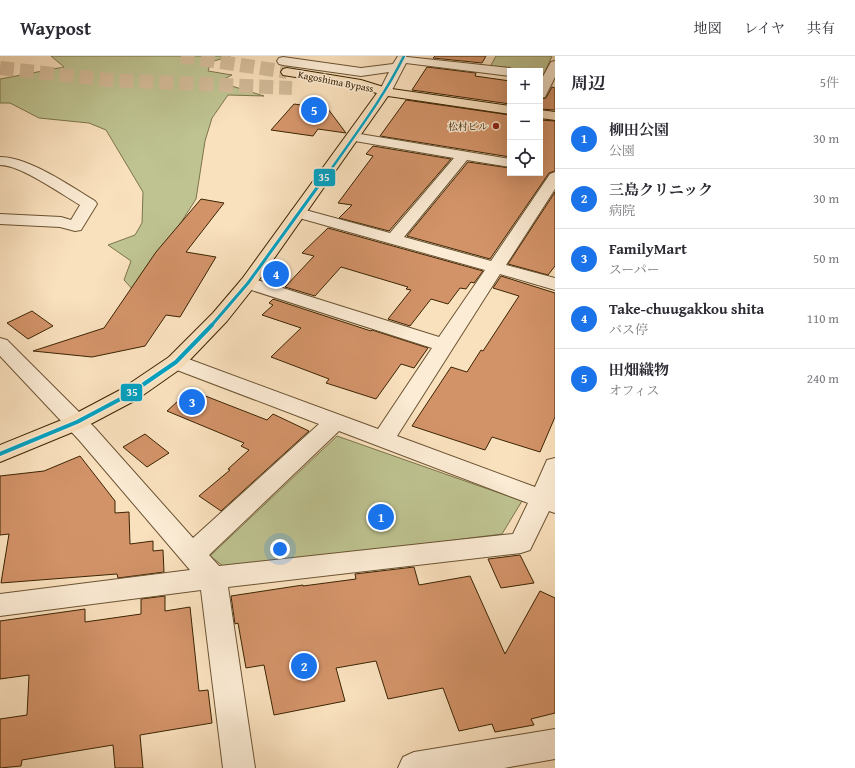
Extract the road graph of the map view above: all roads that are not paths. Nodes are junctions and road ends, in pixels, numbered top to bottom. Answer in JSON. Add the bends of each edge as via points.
{"nodes":[{"id":1,"x":490,"y":56,"type":"edge"},
{"id":2,"x":402,"y":61,"type":"edge"},
{"id":3,"x":555,"y":65,"type":"edge"},
{"id":4,"x":285,"y":66,"type":"joint"},
{"id":5,"x":483,"y":68,"type":"junction"},
{"id":6,"x":507,"y":72,"type":"edge"},
{"id":7,"x":548,"y":76,"type":"edge"},
{"id":8,"x":543,"y":87,"type":"edge"},
{"id":9,"x":314,"y":89,"type":"tunnel mouth"},
{"id":10,"x":385,"y":92,"type":"junction"},
{"id":11,"x":507,"y":110,"type":"edge"},
{"id":12,"x":543,"y":114,"type":"edge"},
{"id":13,"x":555,"y":116,"type":"edge"},
{"id":14,"x":354,"y":137,"type":"junction"},
{"id":15,"x":464,"y":155,"type":"junction"},
{"id":16,"x":0,"y":161,"type":"edge"},
{"id":17,"x":507,"y":162,"type":"edge"},
{"id":18,"x":543,"y":168,"type":"edge"},
{"id":19,"x":555,"y":170,"type":"edge"},
{"id":20,"x":555,"y":178,"type":"edge"},
{"id":21,"x":298,"y":213,"type":"junction"},
{"id":22,"x":0,"y":219,"type":"edge"},
{"id":23,"x":393,"y":240,"type":"junction"},
{"id":24,"x":497,"y":267,"type":"junction"},
{"id":25,"x":248,"y":283,"type":"junction"},
{"id":26,"x":555,"y":284,"type":"edge"},
{"id":27,"x":0,"y":344,"type":"edge"},
{"id":28,"x":444,"y":344,"type":"junction"},
{"id":29,"x":176,"y":362,"type":"junction"},
{"id":30,"x":77,"y":422,"type":"junction"},
{"id":31,"x":335,"y":422,"type":"junction"},
{"id":32,"x":383,"y":440,"type":"junction"},
{"id":33,"x":0,"y":454,"type":"edge"},
{"id":34,"x":555,"y":466,"type":"edge"},
{"id":35,"x":548,"y":501,"type":"edge"},
{"id":36,"x":192,"y":555,"type":"junction"},
{"id":37,"x":213,"y":578,"type":"junction"},
{"id":38,"x":0,"y":605,"type":"edge"},
{"id":39,"x":555,"y":744,"type":"edge"},
{"id":40,"x":239,"y":768,"type":"edge"},
{"id":41,"x":414,"y":768,"type":"edge"}],
"edges":[{"from":1,"to":5,"type":"street"},
{"from":2,"to":4,"type":"street","via":[[361,72]]},
{"from":2,"to":5,"type":"street"},
{"from":2,"to":10,"type":"street"},
{"from":3,"to":7,"type":"street"},
{"from":4,"to":10,"type":"main road","name":"Kagoshima Bypass"},
{"from":5,"to":6,"type":"street"},
{"from":7,"to":8,"type":"street"},
{"from":9,"to":10,"type":"main road","via":[[354,93]]},
{"from":10,"to":11,"type":"main road"},
{"from":10,"to":14,"type":"main road"},
{"from":12,"to":13,"type":"main road"},
{"from":14,"to":15,"type":"street"},
{"from":14,"to":21,"type":"main road"},
{"from":15,"to":17,"type":"street"},
{"from":15,"to":23,"type":"street"},
{"from":16,"to":22,"type":"street","via":[[33,171],[90,204],[75,226],[62,222]]},
{"from":18,"to":19,"type":"street"},
{"from":20,"to":24,"type":"street"},
{"from":21,"to":23,"type":"street"},
{"from":21,"to":25,"type":"main road"},
{"from":23,"to":24,"type":"street"},
{"from":24,"to":26,"type":"street"},
{"from":24,"to":28,"type":"street"},
{"from":25,"to":28,"type":"street"},
{"from":25,"to":29,"type":"main road","via":[[220,317]]},
{"from":27,"to":30,"type":"street"},
{"from":28,"to":32,"type":"street"},
{"from":29,"to":30,"type":"main road","via":[[128,395]]},
{"from":29,"to":31,"type":"street"},
{"from":30,"to":33,"type":"main road"},
{"from":30,"to":36,"type":"street"},
{"from":31,"to":32,"type":"street"},
{"from":31,"to":36,"type":"street"},
{"from":32,"to":35,"type":"street"},
{"from":34,"to":35,"type":"street"},
{"from":35,"to":37,"type":"street","via":[[521,543]]},
{"from":36,"to":37,"type":"street"},
{"from":37,"to":38,"type":"street"},
{"from":37,"to":40,"type":"street"},
{"from":39,"to":41,"type":"street"}]}
